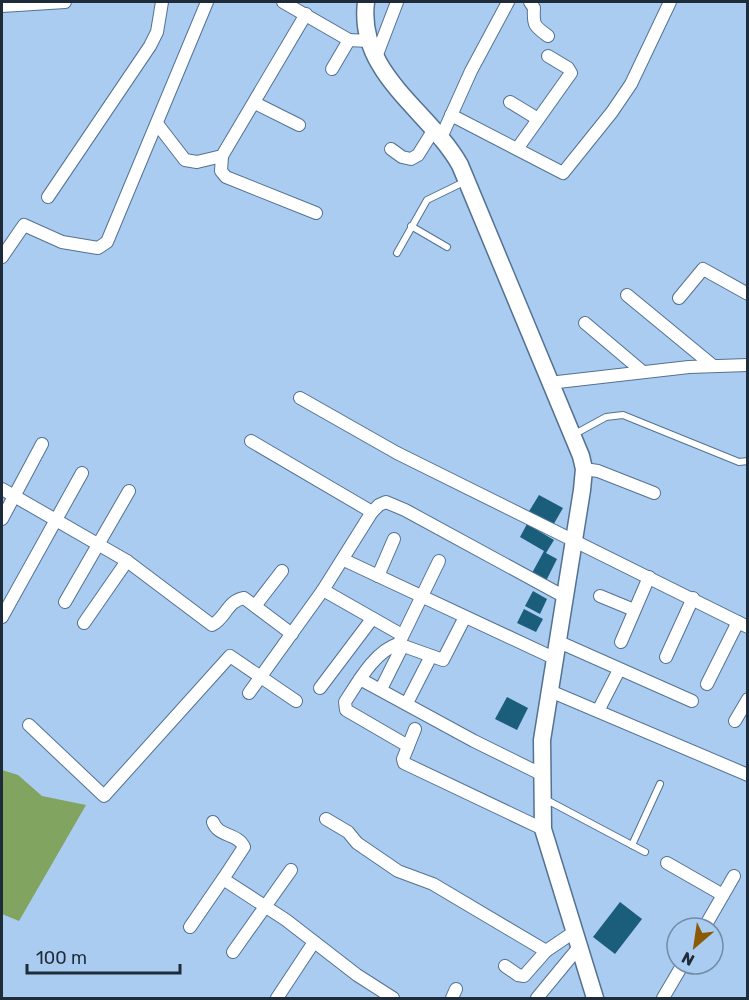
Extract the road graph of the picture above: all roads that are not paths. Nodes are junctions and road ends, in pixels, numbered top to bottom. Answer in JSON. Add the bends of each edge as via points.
{"nodes":[{"id":1,"x":65,"y":2,"type":"edge"},
{"id":2,"x":162,"y":2,"type":"edge"},
{"id":3,"x":207,"y":2,"type":"edge"},
{"id":4,"x":283,"y":2,"type":"edge"},
{"id":5,"x":366,"y":2,"type":"edge"},
{"id":6,"x":397,"y":2,"type":"edge"},
{"id":7,"x":508,"y":2,"type":"edge"},
{"id":8,"x":530,"y":2,"type":"edge"},
{"id":9,"x":670,"y":2,"type":"edge"},
{"id":10,"x":2,"y":6,"type":"edge"},
{"id":11,"x":306,"y":14,"type":"junction"},
{"id":12,"x":548,"y":36,"type":"dead end"},
{"id":13,"x":349,"y":40,"type":"junction"},
{"id":14,"x":368,"y":41,"type":"junction"},
{"id":15,"x":548,"y":56,"type":"dead end"},
{"id":16,"x":376,"y":57,"type":"junction"},
{"id":17,"x":332,"y":69,"type":"dead end"},
{"id":18,"x":510,"y":102,"type":"dead end"},
{"id":19,"x":255,"y":103,"type":"junction"},
{"id":20,"x":451,"y":115,"type":"junction"},
{"id":21,"x":538,"y":119,"type":"junction"},
{"id":22,"x":158,"y":125,"type":"junction"},
{"id":23,"x":299,"y":125,"type":"dead end"},
{"id":24,"x":436,"y":135,"type":"junction"},
{"id":25,"x":391,"y":149,"type":"dead end"},
{"id":26,"x":517,"y":149,"type":"junction"},
{"id":27,"x":222,"y":156,"type":"junction"},
{"id":28,"x":467,"y":181,"type":"junction"},
{"id":29,"x":48,"y":197,"type":"dead end"},
{"id":30,"x":316,"y":213,"type":"dead end"},
{"id":31,"x":411,"y":226,"type":"junction"},
{"id":32,"x":447,"y":248,"type":"dead end"},
{"id":33,"x":396,"y":253,"type":"dead end"},
{"id":34,"x":2,"y":257,"type":"edge"},
{"id":35,"x":747,"y":294,"type":"edge"},
{"id":36,"x":627,"y":295,"type":"dead end"},
{"id":37,"x":680,"y":298,"type":"dead end"},
{"id":38,"x":585,"y":323,"type":"dead end"},
{"id":39,"x":712,"y":365,"type":"junction"},
{"id":40,"x":747,"y":365,"type":"edge"},
{"id":41,"x":643,"y":372,"type":"junction"},
{"id":42,"x":549,"y":383,"type":"junction"},
{"id":43,"x":300,"y":398,"type":"dead end"},
{"id":44,"x":572,"y":435,"type":"junction"},
{"id":45,"x":251,"y":441,"type":"dead end"},
{"id":46,"x":42,"y":444,"type":"dead end"},
{"id":47,"x":747,"y":461,"type":"edge"},
{"id":48,"x":584,"y":470,"type":"junction"},
{"id":49,"x":82,"y":473,"type":"dead end"},
{"id":50,"x":2,"y":489,"type":"edge"},
{"id":51,"x":129,"y":491,"type":"dead end"},
{"id":52,"x":654,"y":493,"type":"dead end"},
{"id":53,"x":14,"y":496,"type":"junction"},
{"id":54,"x":372,"y":512,"type":"junction"},
{"id":55,"x":2,"y":519,"type":"edge"},
{"id":56,"x":56,"y":520,"type":"junction"},
{"id":57,"x":394,"y":539,"type":"dead end"},
{"id":58,"x":574,"y":540,"type":"junction"},
{"id":59,"x":99,"y":545,"type":"junction"},
{"id":60,"x":344,"y":560,"type":"junction"},
{"id":61,"x":127,"y":561,"type":"junction"},
{"id":62,"x":438,"y":561,"type":"dead end"},
{"id":63,"x":282,"y":571,"type":"dead end"},
{"id":64,"x":378,"y":576,"type":"junction"},
{"id":65,"x":649,"y":577,"type":"junction"},
{"id":66,"x":323,"y":590,"type":"junction"},
{"id":67,"x":420,"y":596,"type":"junction"},
{"id":68,"x":600,"y":596,"type":"dead end"},
{"id":69,"x":565,"y":597,"type":"junction"},
{"id":70,"x":693,"y":598,"type":"junction"},
{"id":71,"x":65,"y":602,"type":"dead end"},
{"id":72,"x":255,"y":606,"type":"junction"},
{"id":73,"x":634,"y":610,"type":"junction"},
{"id":74,"x":2,"y":617,"type":"edge"},
{"id":75,"x":465,"y":617,"type":"junction"},
{"id":76,"x":372,"y":619,"type":"junction"},
{"id":77,"x":84,"y":623,"type":"dead end"},
{"id":78,"x":743,"y":625,"type":"edge"},
{"id":79,"x":292,"y":633,"type":"junction"},
{"id":80,"x":401,"y":641,"type":"junction"},
{"id":81,"x":559,"y":642,"type":"junction"},
{"id":82,"x":621,"y":642,"type":"dead end"},
{"id":83,"x":431,"y":656,"type":"junction"},
{"id":84,"x":666,"y":657,"type":"dead end"},
{"id":85,"x":555,"y":659,"type":"junction"},
{"id":86,"x":619,"y":670,"type":"junction"},
{"id":87,"x":261,"y":677,"type":"junction"},
{"id":88,"x":360,"y":679,"type":"junction"},
{"id":89,"x":707,"y":684,"type":"dead end"},
{"id":90,"x":320,"y":688,"type":"dead end"},
{"id":91,"x":381,"y":689,"type":"junction"},
{"id":92,"x":550,"y":691,"type":"junction"},
{"id":93,"x":249,"y":693,"type":"dead end"},
{"id":94,"x":747,"y":699,"type":"edge"},
{"id":95,"x":296,"y":701,"type":"dead end"},
{"id":96,"x":692,"y":701,"type":"dead end"},
{"id":97,"x":407,"y":703,"type":"junction"},
{"id":98,"x":598,"y":711,"type":"junction"},
{"id":99,"x":735,"y":721,"type":"dead end"},
{"id":100,"x":30,"y":725,"type":"dead end"},
{"id":101,"x":415,"y":729,"type":"dead end"},
{"id":102,"x":408,"y":746,"type":"junction"},
{"id":103,"x":543,"y":775,"type":"junction"},
{"id":104,"x":747,"y":775,"type":"edge"},
{"id":105,"x":660,"y":784,"type":"dead end"},
{"id":106,"x":543,"y":798,"type":"junction"},
{"id":107,"x":326,"y":819,"type":"dead end"},
{"id":108,"x":213,"y":822,"type":"dead end"},
{"id":109,"x":543,"y":829,"type":"junction"},
{"id":110,"x":632,"y":846,"type":"junction"},
{"id":111,"x":645,"y":852,"type":"dead end"},
{"id":112,"x":667,"y":863,"type":"dead end"},
{"id":113,"x":291,"y":870,"type":"dead end"},
{"id":114,"x":734,"y":876,"type":"dead end"},
{"id":115,"x":223,"y":879,"type":"junction"},
{"id":116,"x":723,"y":895,"type":"junction"},
{"id":117,"x":265,"y":906,"type":"junction"},
{"id":118,"x":711,"y":916,"type":"edge"},
{"id":119,"x":190,"y":927,"type":"dead end"},
{"id":120,"x":577,"y":940,"type":"junction"},
{"id":121,"x":314,"y":942,"type":"junction"},
{"id":122,"x":546,"y":951,"type":"junction"},
{"id":123,"x":233,"y":952,"type":"dead end"},
{"id":124,"x":506,"y":966,"type":"dead end"},
{"id":125,"x":676,"y":976,"type":"edge"},
{"id":126,"x":276,"y":999,"type":"edge"},
{"id":127,"x":393,"y":999,"type":"edge"},
{"id":128,"x":537,"y":999,"type":"edge"},
{"id":129,"x":595,"y":999,"type":"edge"},
{"id":130,"x":663,"y":999,"type":"edge"}],
"edges":[{"from":1,"to":10,"type":"street"},
{"from":2,"to":29,"type":"street","via":[[157,32],[150,46]]},
{"from":3,"to":22,"type":"street"},
{"from":4,"to":11,"type":"street"},
{"from":5,"to":14,"type":"main road"},
{"from":6,"to":16,"type":"street"},
{"from":7,"to":20,"type":"street"},
{"from":8,"to":12,"type":"street","via":[[534,26]]},
{"from":9,"to":26,"type":"street","via":[[626,92],[563,173]]},
{"from":11,"to":13,"type":"street"},
{"from":11,"to":19,"type":"street"},
{"from":13,"to":14,"type":"street"},
{"from":13,"to":17,"type":"street"},
{"from":14,"to":16,"type":"main road"},
{"from":15,"to":21,"type":"street","via":[[571,73]]},
{"from":16,"to":24,"type":"main road"},
{"from":18,"to":21,"type":"street"},
{"from":19,"to":23,"type":"street"},
{"from":19,"to":27,"type":"street"},
{"from":20,"to":24,"type":"street"},
{"from":20,"to":26,"type":"street"},
{"from":21,"to":26,"type":"street"},
{"from":22,"to":27,"type":"street","via":[[185,160],[197,162]]},
{"from":22,"to":34,"type":"street","via":[[107,242],[98,248],[62,242],[24,225]]},
{"from":24,"to":25,"type":"street","via":[[411,159]]},
{"from":24,"to":28,"type":"main road","via":[[457,160]]},
{"from":27,"to":30,"type":"street","via":[[221,171],[226,177]]},
{"from":28,"to":31,"type":"lane","via":[[427,200]]},
{"from":28,"to":42,"type":"main road"},
{"from":31,"to":32,"type":"lane"},
{"from":31,"to":33,"type":"lane"},
{"from":35,"to":37,"type":"street","via":[[703,269]]},
{"from":36,"to":39,"type":"street"},
{"from":38,"to":41,"type":"street"},
{"from":39,"to":40,"type":"street"},
{"from":39,"to":41,"type":"street"},
{"from":41,"to":42,"type":"street"},
{"from":42,"to":44,"type":"main road"},
{"from":43,"to":58,"type":"street","via":[[397,453]]},
{"from":44,"to":47,"type":"lane","via":[[606,417],[623,415],[739,462]]},
{"from":44,"to":48,"type":"main road"},
{"from":45,"to":54,"type":"street"},
{"from":46,"to":53,"type":"street"},
{"from":48,"to":52,"type":"street","via":[[595,470]]},
{"from":48,"to":58,"type":"main road"},
{"from":49,"to":56,"type":"street"},
{"from":50,"to":53,"type":"street"},
{"from":51,"to":59,"type":"street"},
{"from":53,"to":55,"type":"street"},
{"from":53,"to":56,"type":"street"},
{"from":54,"to":60,"type":"street"},
{"from":54,"to":69,"type":"street","via":[[379,505],[392,503]]},
{"from":56,"to":59,"type":"street"},
{"from":56,"to":74,"type":"street"},
{"from":57,"to":64,"type":"street"},
{"from":58,"to":65,"type":"street"},
{"from":58,"to":69,"type":"main road"},
{"from":59,"to":61,"type":"street"},
{"from":59,"to":71,"type":"street"},
{"from":60,"to":64,"type":"street"},
{"from":60,"to":66,"type":"street"},
{"from":61,"to":72,"type":"street","via":[[213,625],[237,599],[244,598]]},
{"from":61,"to":77,"type":"street"},
{"from":62,"to":67,"type":"street"},
{"from":63,"to":72,"type":"street"},
{"from":64,"to":67,"type":"street"},
{"from":65,"to":70,"type":"street"},
{"from":65,"to":73,"type":"street"},
{"from":66,"to":76,"type":"street"},
{"from":66,"to":79,"type":"street"},
{"from":67,"to":75,"type":"street"},
{"from":67,"to":80,"type":"street"},
{"from":68,"to":73,"type":"street"},
{"from":69,"to":81,"type":"main road"},
{"from":70,"to":78,"type":"street"},
{"from":70,"to":84,"type":"street"},
{"from":72,"to":79,"type":"street"},
{"from":73,"to":82,"type":"street"},
{"from":75,"to":83,"type":"street","via":[[447,656],[443,660]]},
{"from":75,"to":85,"type":"street"},
{"from":76,"to":80,"type":"street"},
{"from":76,"to":90,"type":"street"},
{"from":78,"to":89,"type":"street"},
{"from":79,"to":87,"type":"street"},
{"from":80,"to":83,"type":"street"},
{"from":80,"to":88,"type":"street","via":[[385,651]]},
{"from":80,"to":91,"type":"street"},
{"from":81,"to":85,"type":"main road"},
{"from":81,"to":86,"type":"street"},
{"from":83,"to":97,"type":"street"},
{"from":85,"to":92,"type":"main road"},
{"from":86,"to":96,"type":"street"},
{"from":86,"to":98,"type":"street"},
{"from":87,"to":93,"type":"street"},
{"from":87,"to":95,"type":"street"},
{"from":87,"to":100,"type":"street","via":[[230,656],[104,796]]},
{"from":88,"to":91,"type":"street"},
{"from":88,"to":102,"type":"street","via":[[345,702],[346,710]]},
{"from":91,"to":97,"type":"street"},
{"from":92,"to":98,"type":"street"},
{"from":92,"to":103,"type":"main road","via":[[542,740]]},
{"from":94,"to":99,"type":"street"},
{"from":97,"to":103,"type":"street"},
{"from":98,"to":104,"type":"street"},
{"from":101,"to":102,"type":"street"},
{"from":102,"to":109,"type":"street","via":[[403,759],[407,765]]},
{"from":103,"to":106,"type":"main road"},
{"from":105,"to":110,"type":"lane"},
{"from":106,"to":109,"type":"main road"},
{"from":106,"to":110,"type":"lane"},
{"from":107,"to":122,"type":"street","via":[[398,871],[433,884]]},
{"from":108,"to":115,"type":"street","via":[[217,829],[239,839],[244,847]]},
{"from":109,"to":120,"type":"main road"},
{"from":110,"to":111,"type":"lane"},
{"from":112,"to":116,"type":"street"},
{"from":113,"to":117,"type":"street"},
{"from":114,"to":116,"type":"street"},
{"from":115,"to":117,"type":"street"},
{"from":115,"to":119,"type":"street"},
{"from":116,"to":118,"type":"street"},
{"from":117,"to":121,"type":"street"},
{"from":117,"to":123,"type":"street"},
{"from":120,"to":122,"type":"street"},
{"from":120,"to":128,"type":"street"},
{"from":120,"to":129,"type":"main road"},
{"from":121,"to":126,"type":"street"},
{"from":121,"to":127,"type":"street"},
{"from":122,"to":124,"type":"street","via":[[524,976]]},
{"from":125,"to":130,"type":"street"}]}
